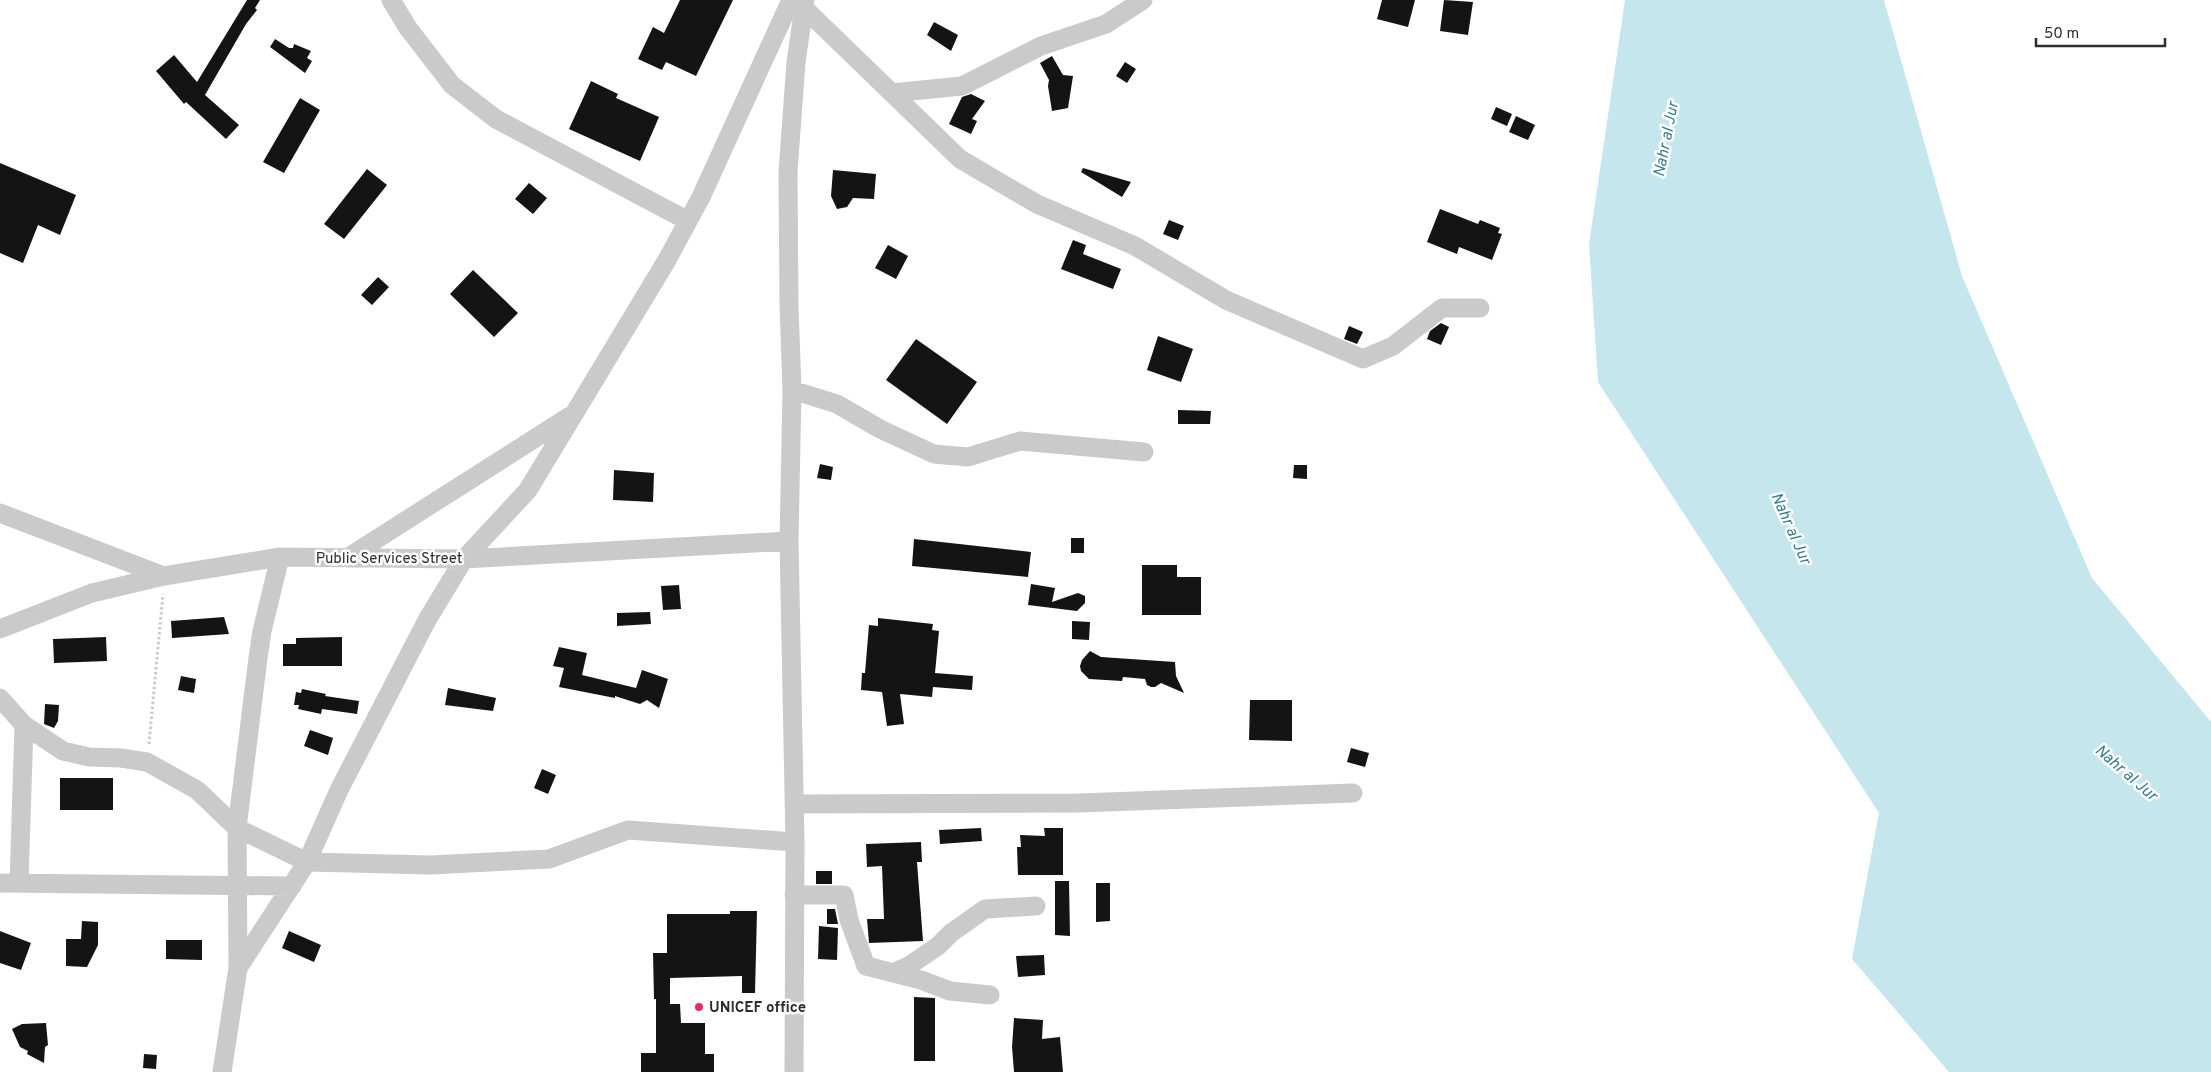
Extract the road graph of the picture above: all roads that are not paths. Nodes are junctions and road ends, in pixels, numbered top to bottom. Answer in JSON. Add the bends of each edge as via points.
{"nodes":[{"id":1,"x":391,"y":0,"type":"edge"},
{"id":2,"x":1142,"y":0,"type":"edge"},
{"id":3,"x":800,"y":3,"type":"edge"},
{"id":4,"x":892,"y":93,"type":"junction"},
{"id":5,"x":688,"y":221,"type":"junction"},
{"id":6,"x":1480,"y":308,"type":"dead end"},
{"id":7,"x":792,"y":390,"type":"junction"},
{"id":8,"x":575,"y":412,"type":"junction"},
{"id":9,"x":1144,"y":452,"type":"dead end"},
{"id":10,"x":0,"y":513,"type":"edge"},
{"id":11,"x":789,"y":541,"type":"junction"},
{"id":12,"x":280,"y":557,"type":"junction"},
{"id":13,"x":347,"y":558,"type":"junction"},
{"id":14,"x":464,"y":559,"type":"junction"},
{"id":15,"x":164,"y":576,"type":"junction"},
{"id":16,"x":0,"y":629,"type":"edge"},
{"id":17,"x":0,"y":698,"type":"edge"},
{"id":18,"x":24,"y":725,"type":"junction"},
{"id":19,"x":1354,"y":793,"type":"dead end"},
{"id":20,"x":794,"y":804,"type":"junction"},
{"id":21,"x":237,"y":828,"type":"junction"},
{"id":22,"x":795,"y":842,"type":"junction"},
{"id":23,"x":306,"y":862,"type":"junction"},
{"id":24,"x":9,"y":883,"type":"edge"},
{"id":25,"x":237,"y":886,"type":"junction"},
{"id":26,"x":292,"y":886,"type":"junction"},
{"id":27,"x":794,"y":895,"type":"junction"},
{"id":28,"x":1036,"y":906,"type":"dead end"},
{"id":29,"x":238,"y":968,"type":"junction"},
{"id":30,"x":894,"y":972,"type":"junction"},
{"id":31,"x":990,"y":994,"type":"dead end"},
{"id":32,"x":222,"y":1072,"type":"edge"},
{"id":33,"x":794,"y":1072,"type":"edge"}],
"edges":[{"from":1,"to":5,"type":"street","via":[[408,28],[452,85],[496,119]]},
{"from":2,"to":4,"type":"street","via":[[1106,24],[1041,46],[962,86]]},
{"from":3,"to":4,"type":"street"},
{"from":3,"to":5,"type":"street"},
{"from":3,"to":7,"type":"street","via":[[788,172]]},
{"from":4,"to":6,"type":"street","via":[[960,159],[1037,204],[1135,246],[1226,300],[1364,359],[1393,346],[1442,308]]},
{"from":5,"to":8,"type":"street","via":[[668,260]]},
{"from":7,"to":9,"type":"street","via":[[837,404],[880,429],[934,454],[968,457],[1020,440]]},
{"from":7,"to":11,"type":"street"},
{"from":8,"to":13,"type":"street"},
{"from":8,"to":14,"type":"street","via":[[528,490]]},
{"from":10,"to":15,"type":"street"},
{"from":11,"to":14,"type":"street","name":"Public Services Street"},
{"from":11,"to":20,"type":"street"},
{"from":12,"to":13,"type":"street","name":"Public Services Street"},
{"from":12,"to":15,"type":"street","name":"Public Services Street"},
{"from":12,"to":21,"type":"street","via":[[262,631]]},
{"from":13,"to":14,"type":"street","name":"Public Services Street"},
{"from":14,"to":23,"type":"street","via":[[427,620],[339,790]]},
{"from":15,"to":16,"type":"street","name":"Public Services Street","via":[[92,593]]},
{"from":17,"to":18,"type":"street"},
{"from":18,"to":21,"type":"street","via":[[63,751],[89,757],[147,762],[197,790]]},
{"from":18,"to":24,"type":"street"},
{"from":19,"to":20,"type":"street","via":[[1079,803]]},
{"from":20,"to":22,"type":"street"},
{"from":21,"to":23,"type":"street"},
{"from":21,"to":25,"type":"street"},
{"from":22,"to":23,"type":"street","via":[[628,830],[549,859],[431,865]]},
{"from":22,"to":27,"type":"street"},
{"from":23,"to":26,"type":"street"},
{"from":24,"to":25,"type":"street"},
{"from":25,"to":26,"type":"street"},
{"from":25,"to":29,"type":"street"},
{"from":26,"to":29,"type":"street"},
{"from":27,"to":30,"type":"street","via":[[844,895],[866,966]]},
{"from":27,"to":33,"type":"street"},
{"from":28,"to":30,"type":"street","via":[[985,909],[938,946]]},
{"from":29,"to":32,"type":"street"},
{"from":30,"to":31,"type":"street","via":[[950,991]]}]}
